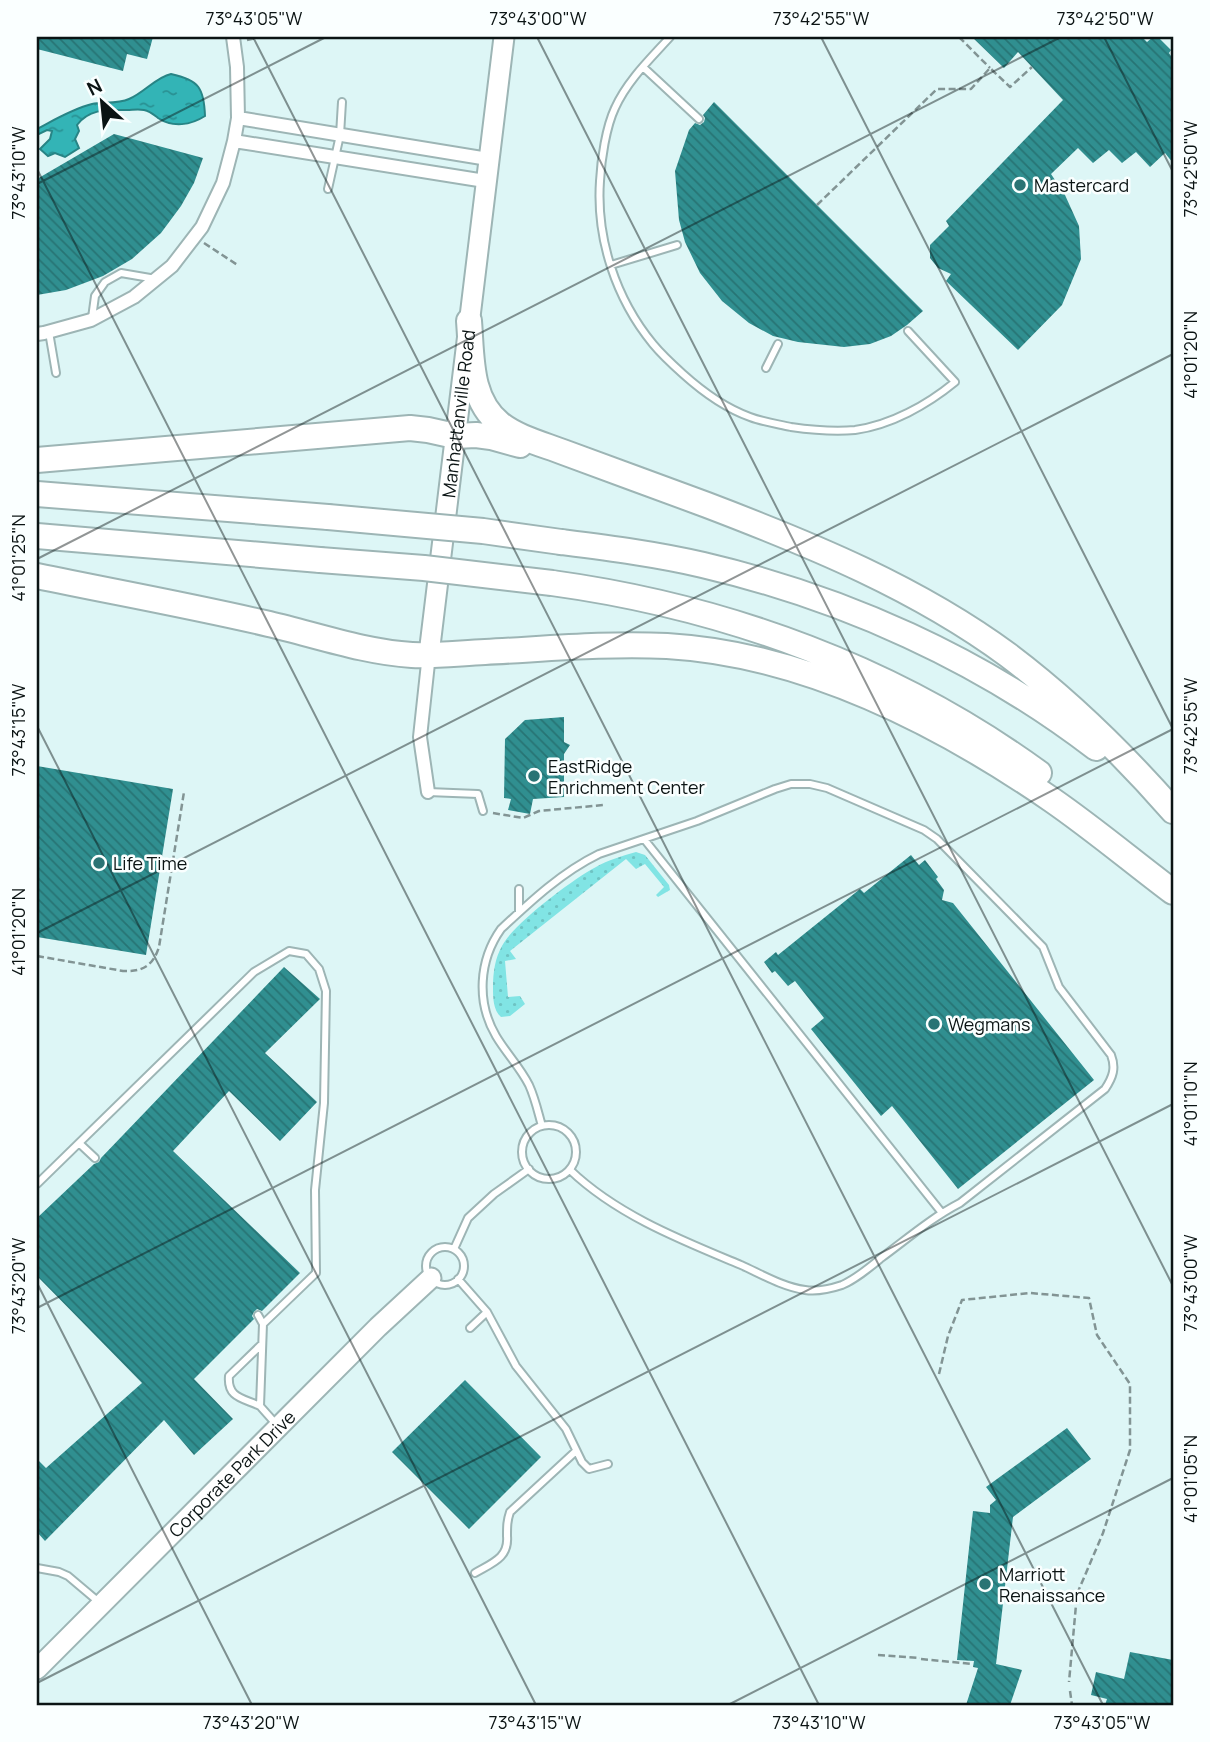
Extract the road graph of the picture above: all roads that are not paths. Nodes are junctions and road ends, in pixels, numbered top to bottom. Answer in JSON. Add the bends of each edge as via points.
{"nodes":[{"id":1,"x":233,"y":37,"type":"edge"},
{"id":2,"x":504,"y":37,"type":"edge"},
{"id":3,"x":670,"y":37,"type":"edge"},
{"id":4,"x":643,"y":68,"type":"junction"},
{"id":5,"x":342,"y":102,"type":"dead end"},
{"id":6,"x":238,"y":118,"type":"junction"},
{"id":7,"x":699,"y":119,"type":"dead end"},
{"id":8,"x":340,"y":135,"type":"junction"},
{"id":9,"x":234,"y":141,"type":"junction"},
{"id":10,"x":336,"y":157,"type":"junction"},
{"id":11,"x":488,"y":159,"type":"junction"},
{"id":12,"x":485,"y":181,"type":"junction"},
{"id":13,"x":327,"y":189,"type":"dead end"},
{"id":14,"x":677,"y":245,"type":"dead end"},
{"id":15,"x":611,"y":265,"type":"junction"},
{"id":16,"x":156,"y":279,"type":"junction"},
{"id":17,"x":91,"y":320,"type":"junction"},
{"id":18,"x":469,"y":321,"type":"junction"},
{"id":19,"x":908,"y":331,"type":"dead end"},
{"id":20,"x":43,"y":333,"type":"edge"},
{"id":21,"x":778,"y":344,"type":"dead end"},
{"id":22,"x":766,"y":368,"type":"dead end"},
{"id":23,"x":56,"y":373,"type":"dead end"},
{"id":24,"x":455,"y":436,"type":"junction"},
{"id":25,"x":37,"y":460,"type":"edge"},
{"id":26,"x":628,"y":477,"type":"junction"},
{"id":27,"x":37,"y":494,"type":"edge"},
{"id":28,"x":37,"y":536,"type":"edge"},
{"id":29,"x":37,"y":576,"type":"edge"},
{"id":30,"x":429,"y":654,"type":"junction"},
{"id":31,"x":428,"y":792,"type":"joint"},
{"id":32,"x":483,"y":811,"type":"road end"},
{"id":33,"x":1173,"y":813,"type":"edge"},
{"id":34,"x":644,"y":839,"type":"junction"},
{"id":35,"x":519,"y":889,"type":"dead end"},
{"id":36,"x":1173,"y":890,"type":"edge"},
{"id":37,"x":519,"y":912,"type":"junction"},
{"id":38,"x":542,"y":1126,"type":"junction"},
{"id":39,"x":79,"y":1143,"type":"junction"},
{"id":40,"x":95,"y":1158,"type":"dead end"},
{"id":41,"x":528,"y":1169,"type":"junction"},
{"id":42,"x":570,"y":1170,"type":"junction"},
{"id":43,"x":37,"y":1184,"type":"edge"},
{"id":44,"x":942,"y":1213,"type":"junction"},
{"id":45,"x":454,"y":1249,"type":"junction"},
{"id":46,"x":431,"y":1278,"type":"junction"},
{"id":47,"x":458,"y":1279,"type":"junction"},
{"id":48,"x":487,"y":1312,"type":"junction"},
{"id":49,"x":258,"y":1315,"type":"dead end"},
{"id":50,"x":263,"y":1324,"type":"junction"},
{"id":51,"x":470,"y":1328,"type":"dead end"},
{"id":52,"x":262,"y":1344,"type":"junction"},
{"id":53,"x":260,"y":1406,"type":"junction"},
{"id":54,"x":279,"y":1427,"type":"junction"},
{"id":55,"x":576,"y":1451,"type":"junction"},
{"id":56,"x":608,"y":1464,"type":"dead end"},
{"id":57,"x":37,"y":1568,"type":"edge"},
{"id":58,"x":475,"y":1573,"type":"dead end"},
{"id":59,"x":102,"y":1604,"type":"junction"},
{"id":60,"x":37,"y":1669,"type":"edge"}],
"edges":[{"from":1,"to":6,"type":"street"},
{"from":2,"to":11,"type":"street","name":"Manhattanville Road"},
{"from":3,"to":4,"type":"lane"},
{"from":4,"to":7,"type":"lane"},
{"from":4,"to":15,"type":"lane","via":[[614,109],[601,160],[599,203]]},
{"from":5,"to":8,"type":"lane"},
{"from":6,"to":8,"type":"street"},
{"from":6,"to":9,"type":"street"},
{"from":8,"to":10,"type":"lane"},
{"from":8,"to":11,"type":"street"},
{"from":9,"to":10,"type":"street"},
{"from":9,"to":16,"type":"street","via":[[223,183],[202,227]]},
{"from":10,"to":12,"type":"street"},
{"from":10,"to":13,"type":"lane"},
{"from":11,"to":12,"type":"street","name":"Manhattanville Road"},
{"from":12,"to":18,"type":"street","name":"Manhattanville Road"},
{"from":14,"to":15,"type":"lane"},
{"from":15,"to":19,"type":"lane","via":[[624,300],[643,331],[698,388],[750,418],[780,425],[856,430],[883,423],[937,396],[955,382]]},
{"from":16,"to":17,"type":"street"},
{"from":16,"to":17,"type":"lane","via":[[121,273],[105,282],[96,296]]},
{"from":17,"to":20,"type":"street"},
{"from":18,"to":24,"type":"street","name":"Manhattanville Road"},
{"from":18,"to":26,"type":"highway","via":[[474,381],[495,419],[516,433]]},
{"from":20,"to":23,"type":"lane"},
{"from":21,"to":22,"type":"lane"},
{"from":24,"to":25,"type":"highway","via":[[396,428]]},
{"from":24,"to":26,"type":"highway","via":[[500,439]]},
{"from":24,"to":30,"type":"street","name":"Manhattanville Road"},
{"from":26,"to":33,"type":"highway","via":[[835,557],[948,615],[1061,698],[1117,749]]},
{"from":27,"to":33,"type":"highway","bridge":true,"via":[[483,531],[651,554],[728,571],[854,612],[984,674],[1083,739]]},
{"from":28,"to":36,"type":"highway","bridge":true,"via":[[552,583],[727,620],[826,655],[966,725],[1042,775],[1113,832]]},
{"from":29,"to":30,"type":"highway","via":[[372,649]]},
{"from":30,"to":31,"type":"street","name":"Manhattanville Road","via":[[420,737]]},
{"from":30,"to":36,"type":"highway","via":[[666,646],[742,657],[817,677],[888,706],[991,762],[1056,803]]},
{"from":31,"to":32,"type":"lane","via":[[478,794]]},
{"from":34,"to":37,"type":"lane","via":[[584,861]]},
{"from":34,"to":44,"type":"lane"},
{"from":34,"to":44,"type":"lane","via":[[791,784],[827,788],[930,834],[1043,947],[1059,987],[1111,1055],[1112,1077],[1105,1088]]},
{"from":35,"to":37,"type":"lane"},
{"from":37,"to":38,"type":"lane","via":[[501,929],[489,950],[483,995],[490,1024],[529,1084]]},
{"from":38,"to":41,"type":"lane","via":[[524,1141],[522,1157]]},
{"from":38,"to":42,"type":"lane","via":[[560,1126],[573,1138],[577,1157]]},
{"from":39,"to":40,"type":"lane"},
{"from":39,"to":43,"type":"lane"},
{"from":39,"to":50,"type":"lane","via":[[254,972],[289,951],[306,954],[319,969],[326,990],[324,1103],[315,1190],[316,1273]]},
{"from":41,"to":42,"type":"lane","via":[[549,1180]]},
{"from":41,"to":45,"type":"lane","via":[[468,1218]]},
{"from":42,"to":44,"type":"lane","via":[[595,1192],[659,1229],[794,1288],[815,1292],[854,1279]]},
{"from":45,"to":46,"type":"lane","via":[[444,1247],[429,1257]]},
{"from":45,"to":47,"type":"lane","via":[[464,1266]]},
{"from":46,"to":47,"type":"lane","via":[[444,1285]]},
{"from":46,"to":54,"type":"street","name":"Corporate Park Drive"},
{"from":47,"to":48,"type":"lane"},
{"from":48,"to":51,"type":"lane"},
{"from":48,"to":55,"type":"lane","via":[[516,1366],[566,1429]]},
{"from":49,"to":50,"type":"lane"},
{"from":50,"to":52,"type":"lane"},
{"from":52,"to":53,"type":"lane"},
{"from":52,"to":53,"type":"lane","via":[[229,1376],[228,1385],[232,1394]]},
{"from":53,"to":54,"type":"lane"},
{"from":54,"to":59,"type":"street","name":"Corporate Park Drive"},
{"from":55,"to":56,"type":"lane","via":[[589,1469]]},
{"from":55,"to":58,"type":"lane","via":[[510,1512],[506,1552]]},
{"from":57,"to":59,"type":"lane","via":[[68,1576]]},
{"from":59,"to":60,"type":"street","name":"Corporate Park Drive"}]}
